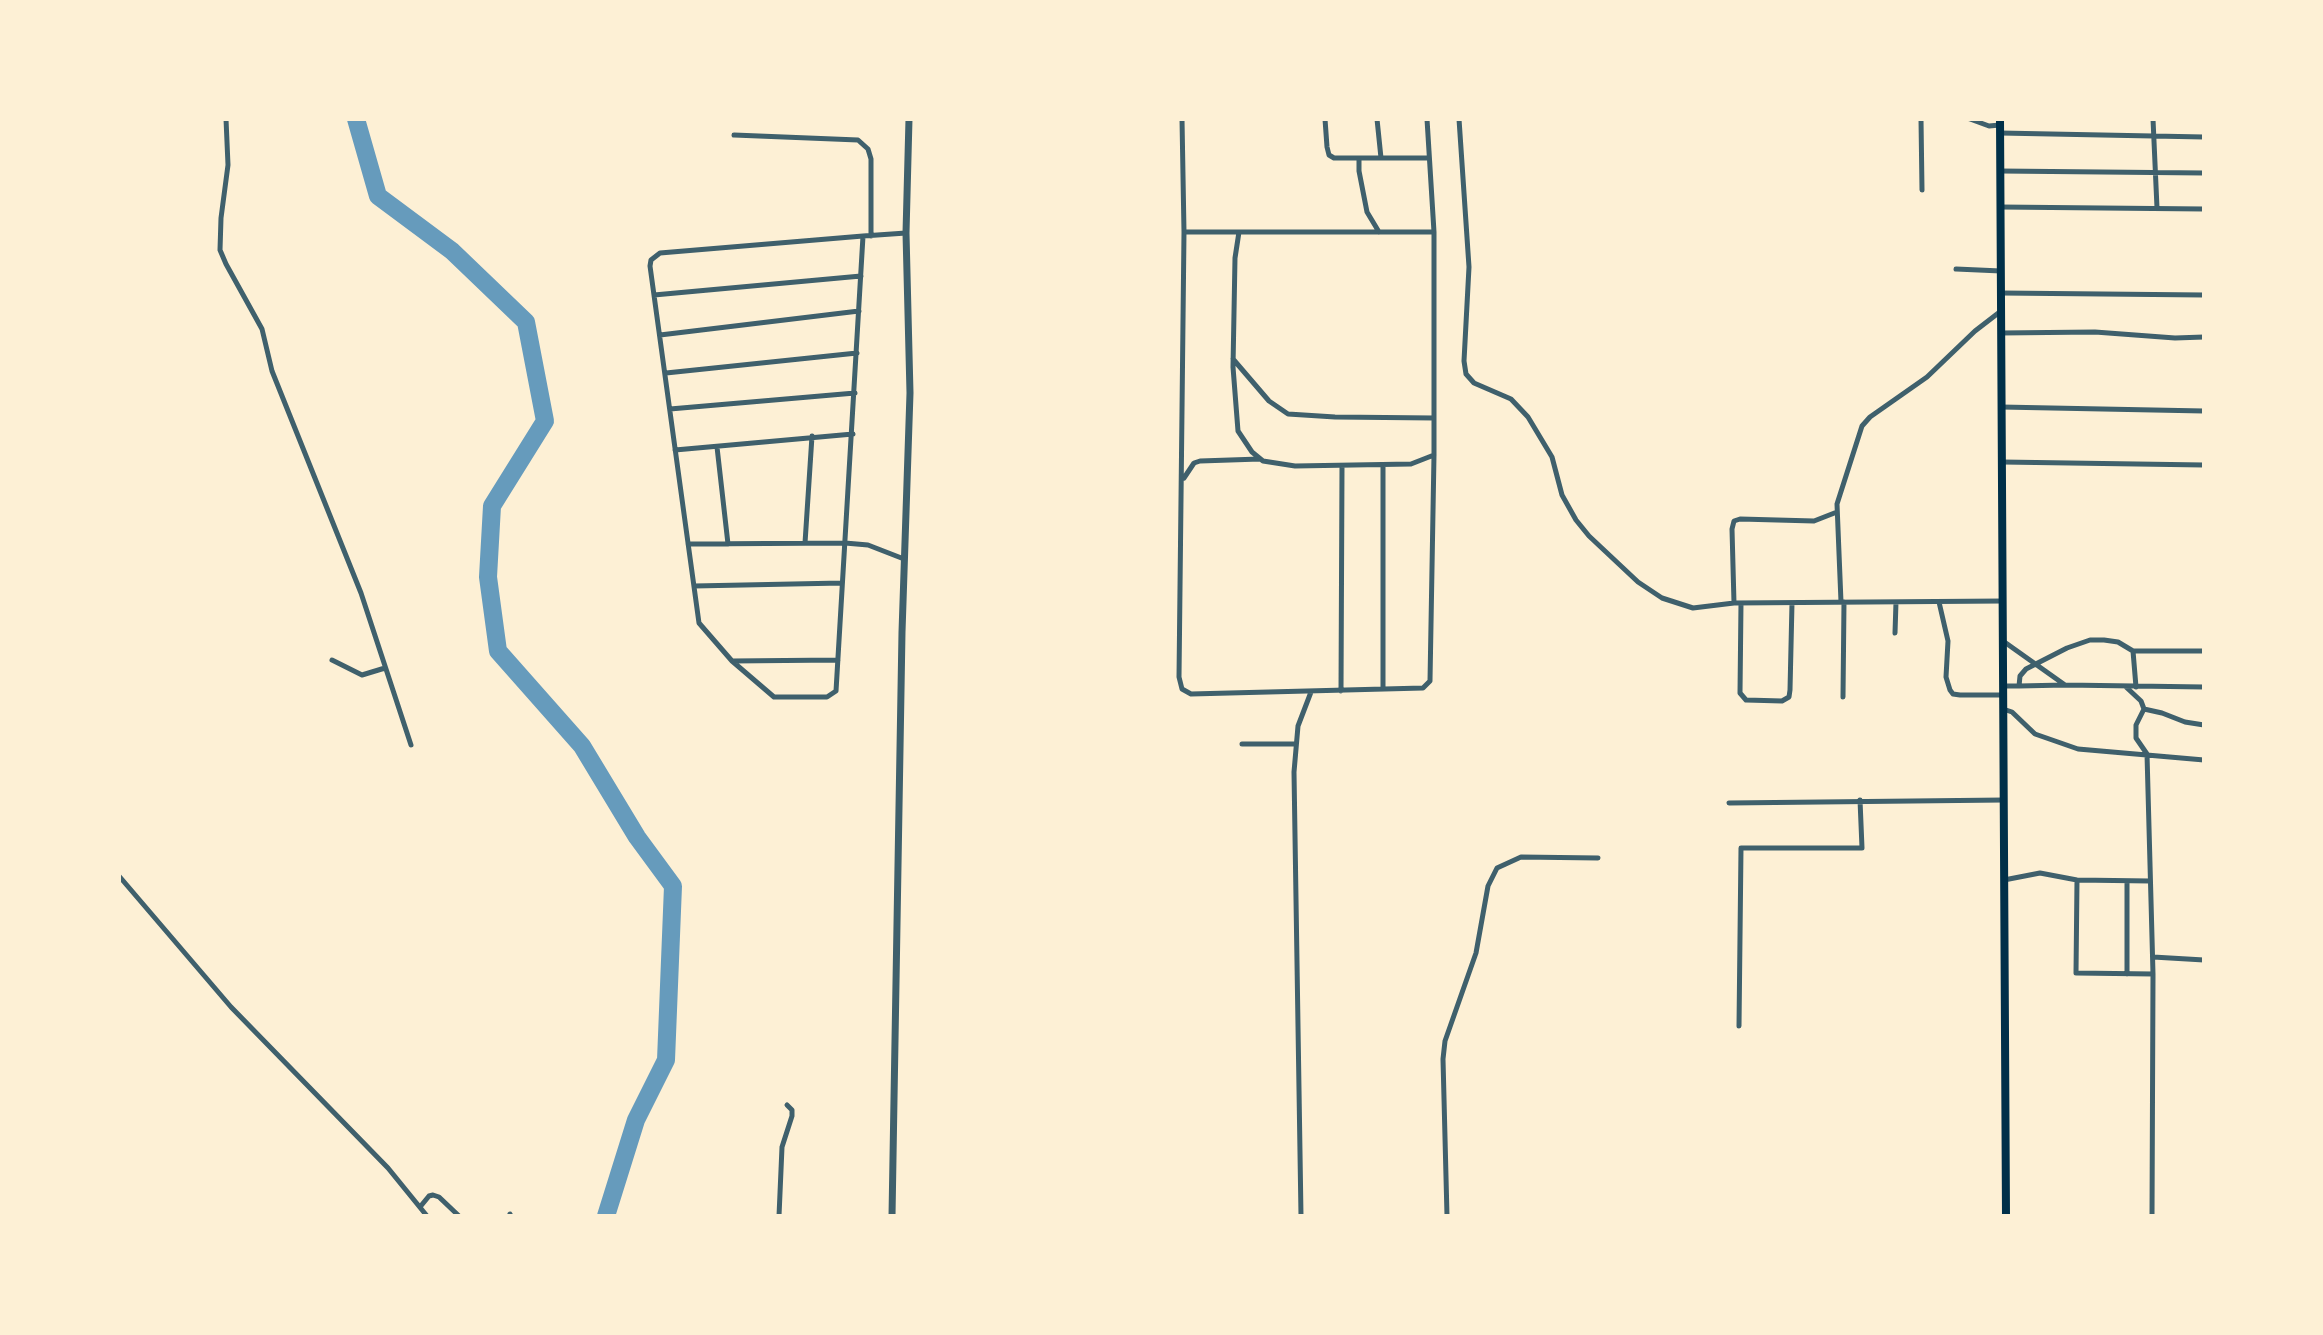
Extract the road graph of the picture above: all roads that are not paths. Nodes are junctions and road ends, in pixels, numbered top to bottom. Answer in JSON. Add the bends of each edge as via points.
{"nodes":[{"id":1,"x":226,"y":119,"type":"edge"},
{"id":2,"x":909,"y":119,"type":"edge"},
{"id":3,"x":1182,"y":119,"type":"edge"},
{"id":4,"x":1325,"y":119,"type":"edge"},
{"id":5,"x":1377,"y":119,"type":"edge"},
{"id":6,"x":1383,"y":119,"type":"edge"},
{"id":7,"x":1427,"y":119,"type":"edge"},
{"id":8,"x":1459,"y":119,"type":"edge"},
{"id":9,"x":1921,"y":119,"type":"edge"},
{"id":10,"x":1969,"y":119,"type":"edge"},
{"id":11,"x":2153,"y":119,"type":"edge"},
{"id":12,"x":2000,"y":126,"type":"edge"},
{"id":13,"x":1378,"y":127,"type":"junction"},
{"id":14,"x":734,"y":135,"type":"dead end"},
{"id":15,"x":2154,"y":135,"type":"junction"},
{"id":16,"x":2204,"y":136,"type":"edge"},
{"id":17,"x":1429,"y":158,"type":"junction"},
{"id":18,"x":1359,"y":159,"type":"junction"},
{"id":19,"x":1381,"y":159,"type":"junction"},
{"id":20,"x":2000,"y":171,"type":"junction"},
{"id":21,"x":2156,"y":173,"type":"junction"},
{"id":22,"x":2204,"y":173,"type":"edge"},
{"id":23,"x":1922,"y":190,"type":"dead end"},
{"id":24,"x":2000,"y":207,"type":"junction"},
{"id":25,"x":2157,"y":208,"type":"junction"},
{"id":26,"x":2204,"y":209,"type":"edge"},
{"id":27,"x":1184,"y":232,"type":"junction"},
{"id":28,"x":1239,"y":232,"type":"junction"},
{"id":29,"x":1379,"y":232,"type":"junction"},
{"id":30,"x":1434,"y":232,"type":"junction"},
{"id":31,"x":906,"y":233,"type":"junction"},
{"id":32,"x":863,"y":236,"type":"junction"},
{"id":33,"x":871,"y":236,"type":"junction"},
{"id":34,"x":1956,"y":269,"type":"dead end"},
{"id":35,"x":2001,"y":271,"type":"junction"},
{"id":36,"x":861,"y":276,"type":"junction"},
{"id":37,"x":2001,"y":293,"type":"junction"},
{"id":38,"x":654,"y":295,"type":"junction"},
{"id":39,"x":2204,"y":295,"type":"edge"},
{"id":40,"x":859,"y":311,"type":"junction"},
{"id":41,"x":2001,"y":311,"type":"junction"},
{"id":42,"x":2001,"y":333,"type":"junction"},
{"id":43,"x":660,"y":335,"type":"junction"},
{"id":44,"x":2204,"y":337,"type":"edge"},
{"id":45,"x":857,"y":353,"type":"junction"},
{"id":46,"x":1233,"y":359,"type":"junction"},
{"id":47,"x":666,"y":373,"type":"junction"},
{"id":48,"x":855,"y":393,"type":"junction"},
{"id":49,"x":2001,"y":407,"type":"junction"},
{"id":50,"x":670,"y":409,"type":"junction"},
{"id":51,"x":2204,"y":411,"type":"edge"},
{"id":52,"x":1434,"y":418,"type":"junction"},
{"id":53,"x":852,"y":434,"type":"junction"},
{"id":54,"x":812,"y":436,"type":"junction"},
{"id":55,"x":717,"y":447,"type":"junction"},
{"id":56,"x":675,"y":450,"type":"junction"},
{"id":57,"x":1434,"y":455,"type":"junction"},
{"id":58,"x":1260,"y":460,"type":"junction"},
{"id":59,"x":2002,"y":462,"type":"junction"},
{"id":60,"x":2204,"y":465,"type":"edge"},
{"id":61,"x":1342,"y":466,"type":"junction"},
{"id":62,"x":1383,"y":466,"type":"junction"},
{"id":63,"x":1182,"y":481,"type":"junction"},
{"id":64,"x":1837,"y":512,"type":"junction"},
{"id":65,"x":805,"y":543,"type":"junction"},
{"id":66,"x":845,"y":543,"type":"junction"},
{"id":67,"x":688,"y":544,"type":"junction"},
{"id":68,"x":729,"y":544,"type":"junction"},
{"id":69,"x":904,"y":559,"type":"junction"},
{"id":70,"x":842,"y":583,"type":"junction"},
{"id":71,"x":694,"y":586,"type":"junction"},
{"id":72,"x":2003,"y":601,"type":"junction"},
{"id":73,"x":1843,"y":602,"type":"junction"},
{"id":74,"x":1896,"y":602,"type":"junction"},
{"id":75,"x":1939,"y":602,"type":"junction"},
{"id":76,"x":1737,"y":603,"type":"junction"},
{"id":77,"x":1792,"y":603,"type":"junction"},
{"id":78,"x":1895,"y":632,"type":"dead end"},
{"id":79,"x":2003,"y":641,"type":"junction"},
{"id":80,"x":2133,"y":651,"type":"junction"},
{"id":81,"x":2203,"y":651,"type":"edge"},
{"id":82,"x":332,"y":660,"type":"dead end"},
{"id":83,"x":838,"y":660,"type":"junction"},
{"id":84,"x":732,"y":661,"type":"junction"},
{"id":85,"x":2035,"y":663,"type":"junction"},
{"id":86,"x":385,"y":668,"type":"junction"},
{"id":87,"x":2065,"y":685,"type":"junction"},
{"id":88,"x":2019,"y":686,"type":"junction"},
{"id":89,"x":2126,"y":687,"type":"junction"},
{"id":90,"x":2136,"y":687,"type":"junction"},
{"id":91,"x":2204,"y":687,"type":"edge"},
{"id":92,"x":1383,"y":689,"type":"junction"},
{"id":93,"x":2003,"y":690,"type":"junction"},
{"id":94,"x":1340,"y":691,"type":"junction"},
{"id":95,"x":1311,"y":692,"type":"junction"},
{"id":96,"x":1843,"y":697,"type":"dead end"},
{"id":97,"x":2003,"y":709,"type":"junction"},
{"id":98,"x":2144,"y":709,"type":"junction"},
{"id":99,"x":2204,"y":725,"type":"edge"},
{"id":100,"x":2137,"y":742,"type":"junction"},
{"id":101,"x":1242,"y":744,"type":"dead end"},
{"id":102,"x":1295,"y":744,"type":"junction"},
{"id":103,"x":411,"y":745,"type":"dead end"},
{"id":104,"x":2125,"y":753,"type":"junction"},
{"id":105,"x":2147,"y":754,"type":"junction"},
{"id":106,"x":2204,"y":760,"type":"edge"},
{"id":107,"x":1860,"y":800,"type":"junction"},
{"id":108,"x":2004,"y":800,"type":"junction"},
{"id":109,"x":1729,"y":803,"type":"dead end"},
{"id":110,"x":1598,"y":858,"type":"dead end"},
{"id":111,"x":119,"y":876,"type":"edge"},
{"id":112,"x":2004,"y":880,"type":"junction"},
{"id":113,"x":2077,"y":880,"type":"junction"},
{"id":114,"x":2127,"y":881,"type":"junction"},
{"id":115,"x":2150,"y":881,"type":"junction"},
{"id":116,"x":2153,"y":957,"type":"junction"},
{"id":117,"x":2204,"y":960,"type":"edge"},
{"id":118,"x":2127,"y":974,"type":"junction"},
{"id":119,"x":2153,"y":974,"type":"junction"},
{"id":120,"x":1740,"y":1027,"type":"dead end"},
{"id":121,"x":787,"y":1105,"type":"dead end"},
{"id":122,"x":420,"y":1207,"type":"junction"},
{"id":123,"x":427,"y":1216,"type":"edge"},
{"id":124,"x":459,"y":1216,"type":"edge"},
{"id":125,"x":779,"y":1216,"type":"edge"},
{"id":126,"x":892,"y":1216,"type":"edge"},
{"id":127,"x":1301,"y":1216,"type":"edge"},
{"id":128,"x":1447,"y":1216,"type":"edge"},
{"id":129,"x":2007,"y":1216,"type":"edge"},
{"id":130,"x":2152,"y":1216,"type":"edge"}],
"edges":[{"from":1,"to":86,"type":"street","via":[[228,165],[220,250],[262,329],[276,383],[361,593]]},
{"from":2,"to":31,"type":"street"},
{"from":3,"to":27,"type":"street"},
{"from":4,"to":18,"type":"street","via":[[1329,155]]},
{"from":5,"to":13,"type":"street"},
{"from":6,"to":13,"type":"street"},
{"from":7,"to":17,"type":"street"},
{"from":8,"to":76,"type":"street","via":[[1469,267],[1464,362],[1469,378],[1511,399],[1528,417],[1552,457],[1562,495],[1576,520],[1638,582],[1684,606]]},
{"from":9,"to":23,"type":"street"},
{"from":10,"to":12,"type":"street"},
{"from":11,"to":15,"type":"street"},
{"from":12,"to":15,"type":"street"},
{"from":12,"to":20,"type":"main road"},
{"from":13,"to":19,"type":"street"},
{"from":14,"to":33,"type":"street","via":[[858,140],[871,159]]},
{"from":15,"to":16,"type":"street"},
{"from":15,"to":21,"type":"street"},
{"from":17,"to":19,"type":"street"},
{"from":17,"to":30,"type":"street"},
{"from":18,"to":19,"type":"street"},
{"from":18,"to":29,"type":"street","via":[[1367,212]]},
{"from":20,"to":21,"type":"street"},
{"from":20,"to":24,"type":"main road"},
{"from":21,"to":22,"type":"street"},
{"from":21,"to":25,"type":"street"},
{"from":24,"to":25,"type":"street"},
{"from":24,"to":35,"type":"main road"},
{"from":25,"to":26,"type":"street"},
{"from":27,"to":28,"type":"street"},
{"from":27,"to":63,"type":"street"},
{"from":28,"to":29,"type":"street"},
{"from":28,"to":46,"type":"street"},
{"from":29,"to":30,"type":"street"},
{"from":30,"to":52,"type":"street"},
{"from":31,"to":33,"type":"street"},
{"from":31,"to":69,"type":"street","via":[[910,393]]},
{"from":32,"to":33,"type":"street"},
{"from":32,"to":36,"type":"street"},
{"from":32,"to":38,"type":"street","via":[[660,253],[650,266]]},
{"from":34,"to":35,"type":"street"},
{"from":35,"to":37,"type":"main road"},
{"from":36,"to":38,"type":"street"},
{"from":36,"to":40,"type":"street"},
{"from":37,"to":39,"type":"street"},
{"from":37,"to":41,"type":"main road"},
{"from":38,"to":43,"type":"street"},
{"from":40,"to":43,"type":"street"},
{"from":40,"to":45,"type":"street"},
{"from":41,"to":42,"type":"main road"},
{"from":41,"to":64,"type":"street","via":[[1927,377],[1862,426]]},
{"from":42,"to":44,"type":"street"},
{"from":42,"to":49,"type":"main road"},
{"from":43,"to":47,"type":"street"},
{"from":45,"to":47,"type":"street"},
{"from":45,"to":48,"type":"street"},
{"from":46,"to":52,"type":"street","via":[[1269,401],[1288,414]]},
{"from":46,"to":58,"type":"street","via":[[1238,431]]},
{"from":47,"to":50,"type":"street"},
{"from":48,"to":50,"type":"street"},
{"from":48,"to":53,"type":"street"},
{"from":49,"to":51,"type":"street"},
{"from":49,"to":59,"type":"main road"},
{"from":50,"to":56,"type":"street"},
{"from":52,"to":57,"type":"street"},
{"from":53,"to":54,"type":"street"},
{"from":53,"to":66,"type":"street"},
{"from":54,"to":55,"type":"street"},
{"from":54,"to":65,"type":"street"},
{"from":55,"to":56,"type":"street"},
{"from":55,"to":68,"type":"street"},
{"from":56,"to":67,"type":"street"},
{"from":57,"to":62,"type":"street","via":[[1411,464]]},
{"from":57,"to":92,"type":"street","via":[[1430,681],[1423,688]]},
{"from":58,"to":61,"type":"street","via":[[1274,465]]},
{"from":58,"to":63,"type":"street","via":[[1200,461]]},
{"from":59,"to":60,"type":"street"},
{"from":59,"to":72,"type":"main road"},
{"from":61,"to":62,"type":"street"},
{"from":61,"to":94,"type":"street"},
{"from":62,"to":92,"type":"street"},
{"from":63,"to":95,"type":"street","via":[[1182,690],[1205,695]]},
{"from":64,"to":73,"type":"street"},
{"from":64,"to":76,"type":"street","via":[[1814,521],[1734,521]]},
{"from":65,"to":66,"type":"street"},
{"from":65,"to":68,"type":"street"},
{"from":66,"to":69,"type":"street","via":[[868,545]]},
{"from":66,"to":70,"type":"street"},
{"from":67,"to":68,"type":"street"},
{"from":67,"to":71,"type":"street"},
{"from":69,"to":126,"type":"street"},
{"from":70,"to":71,"type":"street"},
{"from":70,"to":83,"type":"street"},
{"from":71,"to":84,"type":"street","via":[[699,623]]},
{"from":72,"to":75,"type":"street"},
{"from":72,"to":79,"type":"main road"},
{"from":73,"to":74,"type":"street"},
{"from":73,"to":77,"type":"street"},
{"from":73,"to":96,"type":"street"},
{"from":74,"to":75,"type":"street"},
{"from":74,"to":78,"type":"street"},
{"from":75,"to":93,"type":"street","via":[[1947,634],[1950,690],[1960,695]]},
{"from":76,"to":77,"type":"street"},
{"from":76,"to":77,"type":"street","via":[[1740,693],[1746,700],[1782,701],[1790,690]]},
{"from":79,"to":85,"type":"street"},
{"from":79,"to":93,"type":"main road"},
{"from":80,"to":81,"type":"street"},
{"from":80,"to":85,"type":"street","via":[[2113,640],[2090,640]]},
{"from":80,"to":90,"type":"street"},
{"from":82,"to":86,"type":"street","via":[[362,675]]},
{"from":83,"to":84,"type":"street"},
{"from":83,"to":84,"type":"street","via":[[836,691],[827,697],[771,696]]},
{"from":85,"to":87,"type":"street"},
{"from":85,"to":88,"type":"street","via":[[2023,672]]},
{"from":86,"to":103,"type":"street"},
{"from":87,"to":88,"type":"street"},
{"from":87,"to":89,"type":"street"},
{"from":88,"to":93,"type":"street"},
{"from":89,"to":90,"type":"street"},
{"from":89,"to":98,"type":"street"},
{"from":90,"to":91,"type":"street"},
{"from":92,"to":94,"type":"street"},
{"from":93,"to":97,"type":"main road"},
{"from":94,"to":95,"type":"street"},
{"from":95,"to":102,"type":"street"},
{"from":97,"to":104,"type":"street","via":[[2049,740],[2078,749]]},
{"from":97,"to":108,"type":"main road"},
{"from":98,"to":99,"type":"street"},
{"from":98,"to":100,"type":"street","via":[[2136,725]]},
{"from":100,"to":104,"type":"street"},
{"from":100,"to":105,"type":"street"},
{"from":101,"to":102,"type":"street"},
{"from":102,"to":127,"type":"street"},
{"from":104,"to":105,"type":"street"},
{"from":105,"to":106,"type":"street"},
{"from":105,"to":115,"type":"street"},
{"from":107,"to":108,"type":"street"},
{"from":107,"to":109,"type":"street"},
{"from":107,"to":120,"type":"street","via":[[1862,848],[1741,848]]},
{"from":108,"to":112,"type":"main road"},
{"from":110,"to":128,"type":"street","via":[[1521,857],[1497,868],[1488,886],[1476,953],[1443,1059]]},
{"from":111,"to":122,"type":"street","via":[[231,1007],[372,1151]]},
{"from":112,"to":113,"type":"street","via":[[2040,873]]},
{"from":112,"to":129,"type":"main road"},
{"from":113,"to":114,"type":"street"},
{"from":113,"to":118,"type":"street","via":[[2076,973]]},
{"from":114,"to":115,"type":"street"},
{"from":114,"to":118,"type":"street"},
{"from":115,"to":116,"type":"street"},
{"from":116,"to":117,"type":"street"},
{"from":116,"to":119,"type":"street"},
{"from":118,"to":119,"type":"street"},
{"from":119,"to":130,"type":"street"},
{"from":121,"to":125,"type":"street","via":[[792,1116],[782,1147]]},
{"from":122,"to":123,"type":"street"},
{"from":122,"to":124,"type":"street","via":[[433,1195]]}]}
